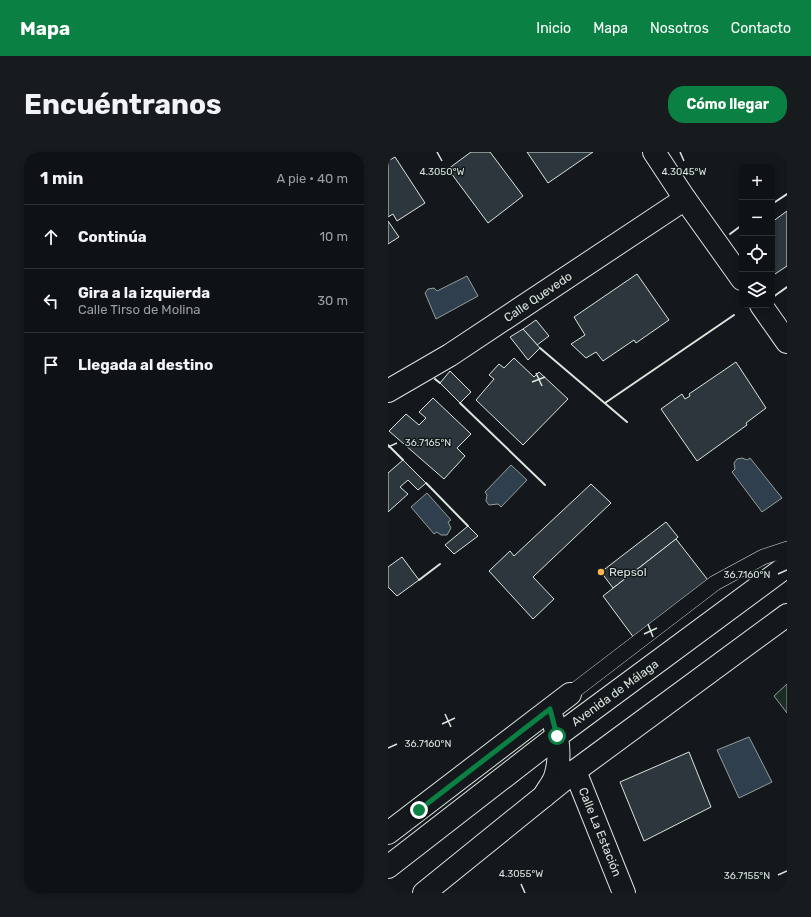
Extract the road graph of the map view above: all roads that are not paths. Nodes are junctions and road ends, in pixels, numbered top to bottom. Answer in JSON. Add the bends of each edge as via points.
{"nodes":[{"id":1,"x":654,"y":152,"type":"edge"},
{"id":2,"x":685,"y":199,"type":"junction"},
{"id":3,"x":739,"y":275,"type":"edge"},
{"id":4,"x":763,"y":308,"type":"edge"},
{"id":5,"x":787,"y":342,"type":"edge"},
{"id":6,"x":388,"y":391,"type":"edge"},
{"id":7,"x":787,"y":549,"type":"edge"},
{"id":8,"x":787,"y":566,"type":"edge"},
{"id":9,"x":787,"y":615,"type":"edge"},
{"id":10,"x":570,"y":694,"type":"joint"},
{"id":11,"x":544,"y":714,"type":"junction"},
{"id":12,"x":557,"y":736,"type":"junction"},
{"id":13,"x":575,"y":770,"type":"junction"},
{"id":14,"x":544,"y":796,"type":"junction"},
{"id":15,"x":419,"y":810,"type":"junction"},
{"id":16,"x":388,"y":833,"type":"edge"},
{"id":17,"x":388,"y":858,"type":"edge"},
{"id":18,"x":388,"y":866,"type":"edge"},
{"id":19,"x":424,"y":893,"type":"edge"},
{"id":20,"x":624,"y":893,"type":"edge"}],
"edges":[{"from":1,"to":2,"type":"street"},
{"from":2,"to":3,"type":"street"},
{"from":2,"to":6,"type":"street","name":"Calle Quevedo","via":[[450,355]]},
{"from":4,"to":5,"type":"street"},
{"from":7,"to":10,"type":"lane","via":[[763,557],[715,583]]},
{"from":8,"to":12,"type":"street","name":"Avenida de Málaga"},
{"from":9,"to":13,"type":"street"},
{"from":10,"to":11,"type":"street"},
{"from":11,"to":12,"type":"street"},
{"from":11,"to":15,"type":"street"},
{"from":12,"to":14,"type":"street","via":[[555,777]]},
{"from":12,"to":18,"type":"street","name":"Avenida de Málaga"},
{"from":13,"to":14,"type":"street"},
{"from":13,"to":20,"type":"street","name":"Calle La Estación"},
{"from":14,"to":19,"type":"street"},
{"from":15,"to":16,"type":"street"},
{"from":15,"to":17,"type":"street"}]}
